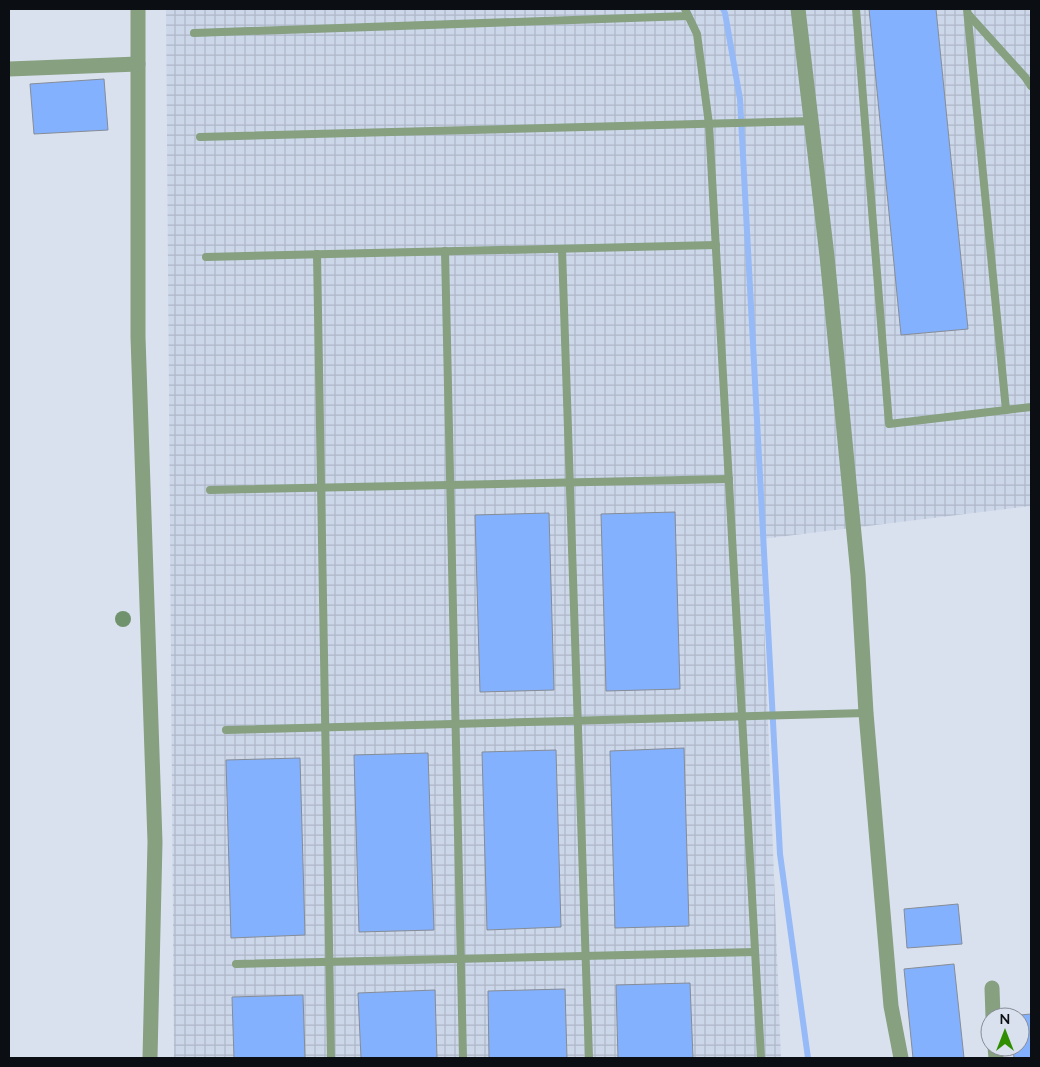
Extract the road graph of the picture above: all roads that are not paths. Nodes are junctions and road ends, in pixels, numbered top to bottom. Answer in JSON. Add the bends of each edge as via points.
{"nodes":[{"id":1,"x":138,"y":9,"type":"edge"},
{"id":2,"x":798,"y":9,"type":"edge"},
{"id":3,"x":856,"y":9,"type":"edge"},
{"id":4,"x":686,"y":12,"type":"edge"},
{"id":5,"x":967,"y":12,"type":"edge"},
{"id":6,"x":194,"y":33,"type":"dead end"},
{"id":7,"x":138,"y":64,"type":"junction"},
{"id":8,"x":9,"y":69,"type":"edge"},
{"id":9,"x":1031,"y":86,"type":"edge"},
{"id":10,"x":811,"y":121,"type":"junction"},
{"id":11,"x":709,"y":124,"type":"junction"},
{"id":12,"x":200,"y":137,"type":"dead end"},
{"id":13,"x":716,"y":245,"type":"junction"},
{"id":14,"x":562,"y":249,"type":"junction"},
{"id":15,"x":444,"y":251,"type":"junction"},
{"id":16,"x":317,"y":254,"type":"junction"},
{"id":17,"x":206,"y":257,"type":"dead end"},
{"id":18,"x":1031,"y":407,"type":"edge"},
{"id":19,"x":1006,"y":410,"type":"junction"},
{"id":20,"x":729,"y":479,"type":"junction"},
{"id":21,"x":570,"y":482,"type":"junction"},
{"id":22,"x":450,"y":485,"type":"junction"},
{"id":23,"x":322,"y":488,"type":"junction"},
{"id":24,"x":210,"y":490,"type":"dead end"},
{"id":25,"x":866,"y":713,"type":"junction"},
{"id":26,"x":742,"y":716,"type":"junction"},
{"id":27,"x":578,"y":721,"type":"junction"},
{"id":28,"x":456,"y":724,"type":"junction"},
{"id":29,"x":326,"y":728,"type":"junction"},
{"id":30,"x":226,"y":730,"type":"dead end"},
{"id":31,"x":755,"y":952,"type":"junction"},
{"id":32,"x":586,"y":956,"type":"junction"},
{"id":33,"x":461,"y":959,"type":"junction"},
{"id":34,"x":329,"y":962,"type":"junction"},
{"id":35,"x":236,"y":964,"type":"dead end"},
{"id":36,"x":992,"y":988,"type":"dead end"},
{"id":37,"x":993,"y":1007,"type":"edge"},
{"id":38,"x":150,"y":1058,"type":"edge"},
{"id":39,"x":331,"y":1058,"type":"edge"},
{"id":40,"x":463,"y":1058,"type":"edge"},
{"id":41,"x":589,"y":1058,"type":"edge"},
{"id":42,"x":761,"y":1058,"type":"edge"},
{"id":43,"x":901,"y":1058,"type":"edge"}],
"edges":[{"from":1,"to":7,"type":"street"},
{"from":2,"to":10,"type":"street"},
{"from":3,"to":19,"type":"lane","via":[[889,424]]},
{"from":4,"to":6,"type":"lane"},
{"from":4,"to":11,"type":"lane","via":[[697,34]]},
{"from":5,"to":9,"type":"lane"},
{"from":5,"to":19,"type":"lane"},
{"from":7,"to":8,"type":"street"},
{"from":7,"to":38,"type":"street","via":[[138,338],[155,842]]},
{"from":10,"to":11,"type":"lane"},
{"from":10,"to":25,"type":"street","via":[[858,574]]},
{"from":11,"to":12,"type":"lane"},
{"from":11,"to":13,"type":"lane"},
{"from":13,"to":14,"type":"lane"},
{"from":13,"to":20,"type":"lane"},
{"from":14,"to":15,"type":"lane"},
{"from":14,"to":21,"type":"lane"},
{"from":15,"to":16,"type":"lane"},
{"from":15,"to":22,"type":"lane"},
{"from":16,"to":17,"type":"lane"},
{"from":16,"to":23,"type":"lane"},
{"from":18,"to":19,"type":"lane"},
{"from":20,"to":21,"type":"lane"},
{"from":20,"to":26,"type":"lane"},
{"from":21,"to":22,"type":"lane"},
{"from":21,"to":27,"type":"lane"},
{"from":22,"to":23,"type":"lane"},
{"from":22,"to":28,"type":"lane"},
{"from":23,"to":24,"type":"lane"},
{"from":23,"to":29,"type":"lane"},
{"from":25,"to":26,"type":"lane"},
{"from":25,"to":43,"type":"street","via":[[891,1006]]},
{"from":26,"to":27,"type":"lane"},
{"from":26,"to":31,"type":"lane"},
{"from":27,"to":28,"type":"lane"},
{"from":27,"to":32,"type":"lane"},
{"from":28,"to":29,"type":"lane"},
{"from":28,"to":33,"type":"lane"},
{"from":29,"to":30,"type":"lane"},
{"from":29,"to":34,"type":"lane"},
{"from":31,"to":32,"type":"lane"},
{"from":31,"to":42,"type":"lane"},
{"from":32,"to":33,"type":"lane"},
{"from":32,"to":41,"type":"lane"},
{"from":33,"to":34,"type":"lane"},
{"from":33,"to":40,"type":"lane"},
{"from":34,"to":35,"type":"lane"},
{"from":34,"to":39,"type":"lane"},
{"from":36,"to":37,"type":"street"}]}
